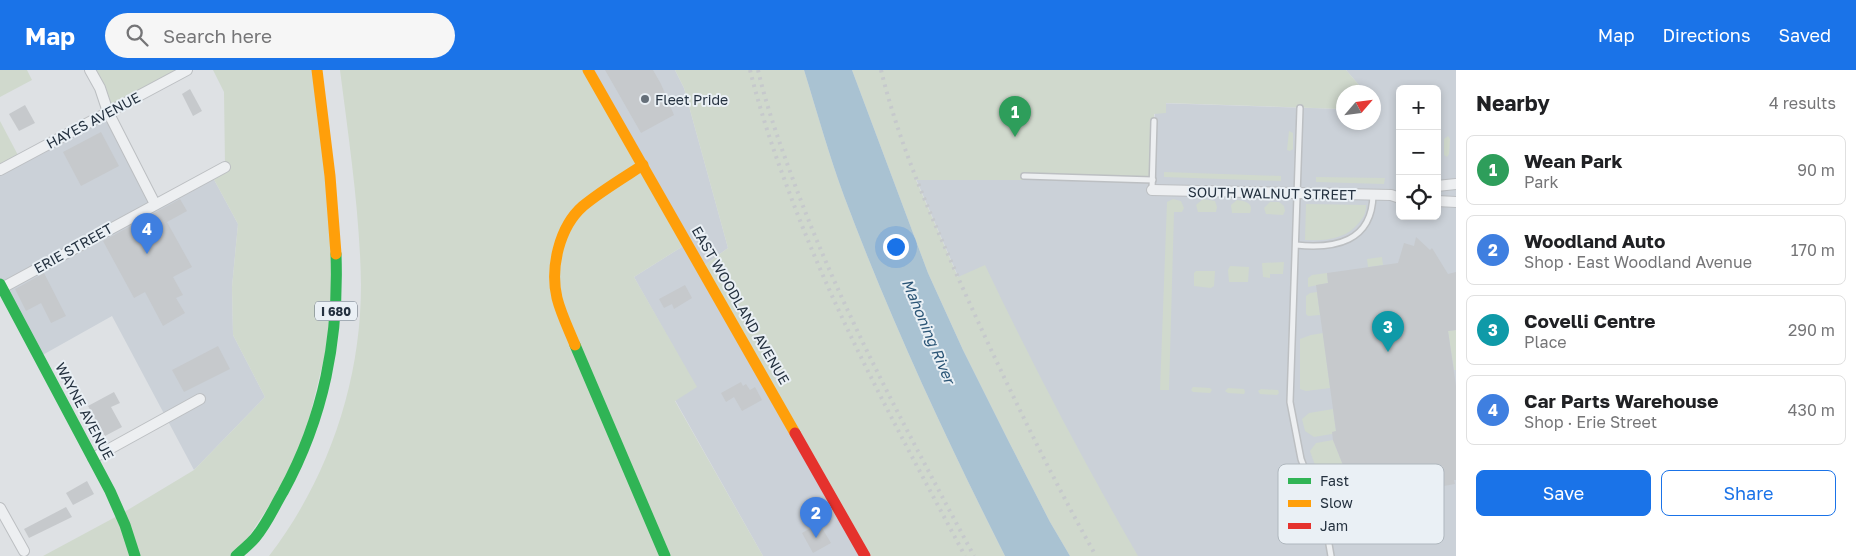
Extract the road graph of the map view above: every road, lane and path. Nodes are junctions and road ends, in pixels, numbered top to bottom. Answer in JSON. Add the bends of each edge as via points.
{"nodes":[{"id":1,"x":90,"y":70,"type":"edge"},
{"id":2,"x":187,"y":70,"type":"edge"},
{"id":3,"x":316,"y":70,"type":"edge"},
{"id":4,"x":588,"y":70,"type":"edge"},
{"id":5,"x":1300,"y":108,"type":"dead end"},
{"id":6,"x":108,"y":112,"type":"junction"},
{"id":7,"x":1154,"y":121,"type":"dead end"},
{"id":8,"x":643,"y":165,"type":"junction"},
{"id":9,"x":225,"y":167,"type":"dead end"},
{"id":10,"x":0,"y":170,"type":"edge"},
{"id":11,"x":1024,"y":176,"type":"dead end"},
{"id":12,"x":1456,"y":184,"type":"edge"},
{"id":13,"x":1153,"y":185,"type":"junction"},
{"id":14,"x":1441,"y":186,"type":"edge"},
{"id":15,"x":1298,"y":193,"type":"junction"},
{"id":16,"x":1373,"y":195,"type":"junction"},
{"id":17,"x":1396,"y":195,"type":"edge"},
{"id":18,"x":1441,"y":201,"type":"edge"},
{"id":19,"x":1456,"y":202,"type":"edge"},
{"id":20,"x":155,"y":204,"type":"junction"},
{"id":21,"x":1296,"y":245,"type":"junction"},
{"id":22,"x":1,"y":287,"type":"edge"},
{"id":23,"x":200,"y":399,"type":"dead end"},
{"id":24,"x":93,"y":458,"type":"junction"},
{"id":25,"x":1303,"y":464,"type":"edge"},
{"id":26,"x":0,"y":508,"type":"edge"},
{"id":27,"x":24,"y":551,"type":"dead end"},
{"id":28,"x":135,"y":556,"type":"edge"},
{"id":29,"x":236,"y":556,"type":"edge"},
{"id":30,"x":665,"y":556,"type":"edge"},
{"id":31,"x":865,"y":556,"type":"edge"}],
"edges":[{"from":1,"to":6,"type":"street"},
{"from":2,"to":6,"type":"street","name":"HAYES AVENUE"},
{"from":3,"to":29,"type":"main road","number":"I 680","via":[[335,236],[337,305],[332,356],[317,416],[299,460],[256,537]]},
{"from":4,"to":8,"type":"main road","name":"EAST WOODLAND AVENUE"},
{"from":5,"to":15,"type":"lane"},
{"from":6,"to":10,"type":"street","name":"HAYES AVENUE"},
{"from":6,"to":20,"type":"street"},
{"from":7,"to":13,"type":"lane"},
{"from":8,"to":30,"type":"main road","via":[[574,216],[556,256],[555,283],[574,343]]},
{"from":8,"to":31,"type":"main road","name":"EAST WOODLAND AVENUE"},
{"from":9,"to":20,"type":"street","name":"ERIE STREET"},
{"from":11,"to":13,"type":"lane"},
{"from":12,"to":14,"type":"street"},
{"from":13,"to":15,"type":"street","name":"SOUTH WALNUT STREET"},
{"from":15,"to":16,"type":"street","name":"SOUTH WALNUT STREET"},
{"from":15,"to":21,"type":"lane"},
{"from":16,"to":17,"type":"street","name":"SOUTH WALNUT STREET"},
{"from":16,"to":21,"type":"lane","via":[[1372,214],[1366,225],[1350,240],[1326,247]]},
{"from":18,"to":19,"type":"street"},
{"from":20,"to":22,"type":"street","name":"ERIE STREET"},
{"from":21,"to":25,"type":"lane","via":[[1290,402]]},
{"from":22,"to":24,"type":"main road","name":"WAYNE AVENUE"},
{"from":23,"to":24,"type":"street"},
{"from":24,"to":28,"type":"main road","name":"WAYNE AVENUE","via":[[130,537]]},
{"from":26,"to":27,"type":"street"}]}
